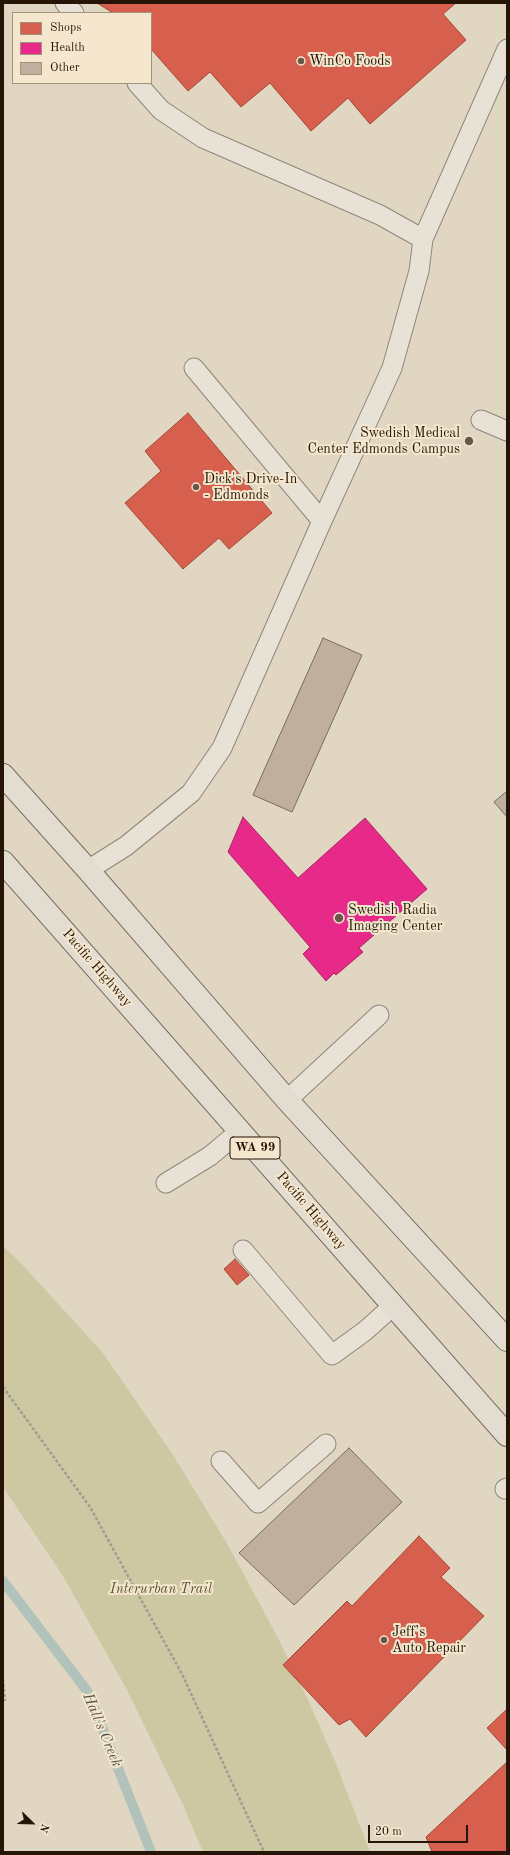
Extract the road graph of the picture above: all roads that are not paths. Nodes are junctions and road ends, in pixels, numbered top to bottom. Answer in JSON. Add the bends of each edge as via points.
{"nodes":[{"id":1,"x":65,"y":3,"type":"edge"},
{"id":2,"x":73,"y":12,"type":"edge"},
{"id":3,"x":507,"y":49,"type":"edge"},
{"id":4,"x":138,"y":84,"type":"edge"},
{"id":5,"x":422,"y":239,"type":"junction"},
{"id":6,"x":194,"y":368,"type":"dead end"},
{"id":7,"x":481,"y":420,"type":"dead end"},
{"id":8,"x":507,"y":431,"type":"edge"},
{"id":9,"x":322,"y":521,"type":"junction"},
{"id":10,"x":3,"y":775,"type":"edge"},
{"id":11,"x":3,"y":862,"type":"edge"},
{"id":12,"x":88,"y":870,"type":"junction"},
{"id":13,"x":379,"y":1015,"type":"dead end"},
{"id":14,"x":287,"y":1100,"type":"junction"},
{"id":15,"x":240,"y":1131,"type":"junction"},
{"id":16,"x":166,"y":1183,"type":"dead end"},
{"id":17,"x":243,"y":1250,"type":"dead end"},
{"id":18,"x":394,"y":1305,"type":"junction"},
{"id":19,"x":507,"y":1340,"type":"edge"},
{"id":20,"x":507,"y":1435,"type":"edge"},
{"id":21,"x":326,"y":1444,"type":"dead end"},
{"id":22,"x":221,"y":1461,"type":"dead end"}],
"edges":[{"from":1,"to":2,"type":"lane"},
{"from":3,"to":5,"type":"lane"},
{"from":4,"to":5,"type":"lane","via":[[161,110],[203,138],[380,215]]},
{"from":5,"to":9,"type":"lane","via":[[419,271],[392,368]]},
{"from":6,"to":9,"type":"lane"},
{"from":7,"to":8,"type":"lane"},
{"from":9,"to":12,"type":"lane","via":[[222,748],[191,793],[126,846]]},
{"from":10,"to":12,"type":"highway"},
{"from":11,"to":15,"type":"highway","name":"Pacific Highway","number":"WA 99"},
{"from":12,"to":14,"type":"highway"},
{"from":13,"to":14,"type":"lane"},
{"from":14,"to":19,"type":"highway"},
{"from":15,"to":16,"type":"lane","via":[[210,1156]]},
{"from":15,"to":18,"type":"highway","name":"Pacific Highway","number":"WA 99"},
{"from":17,"to":18,"type":"lane","via":[[332,1355],[365,1331]]},
{"from":18,"to":20,"type":"highway","name":"Pacific Highway","number":"WA 99"},
{"from":21,"to":22,"type":"lane","via":[[258,1503]]}]}
